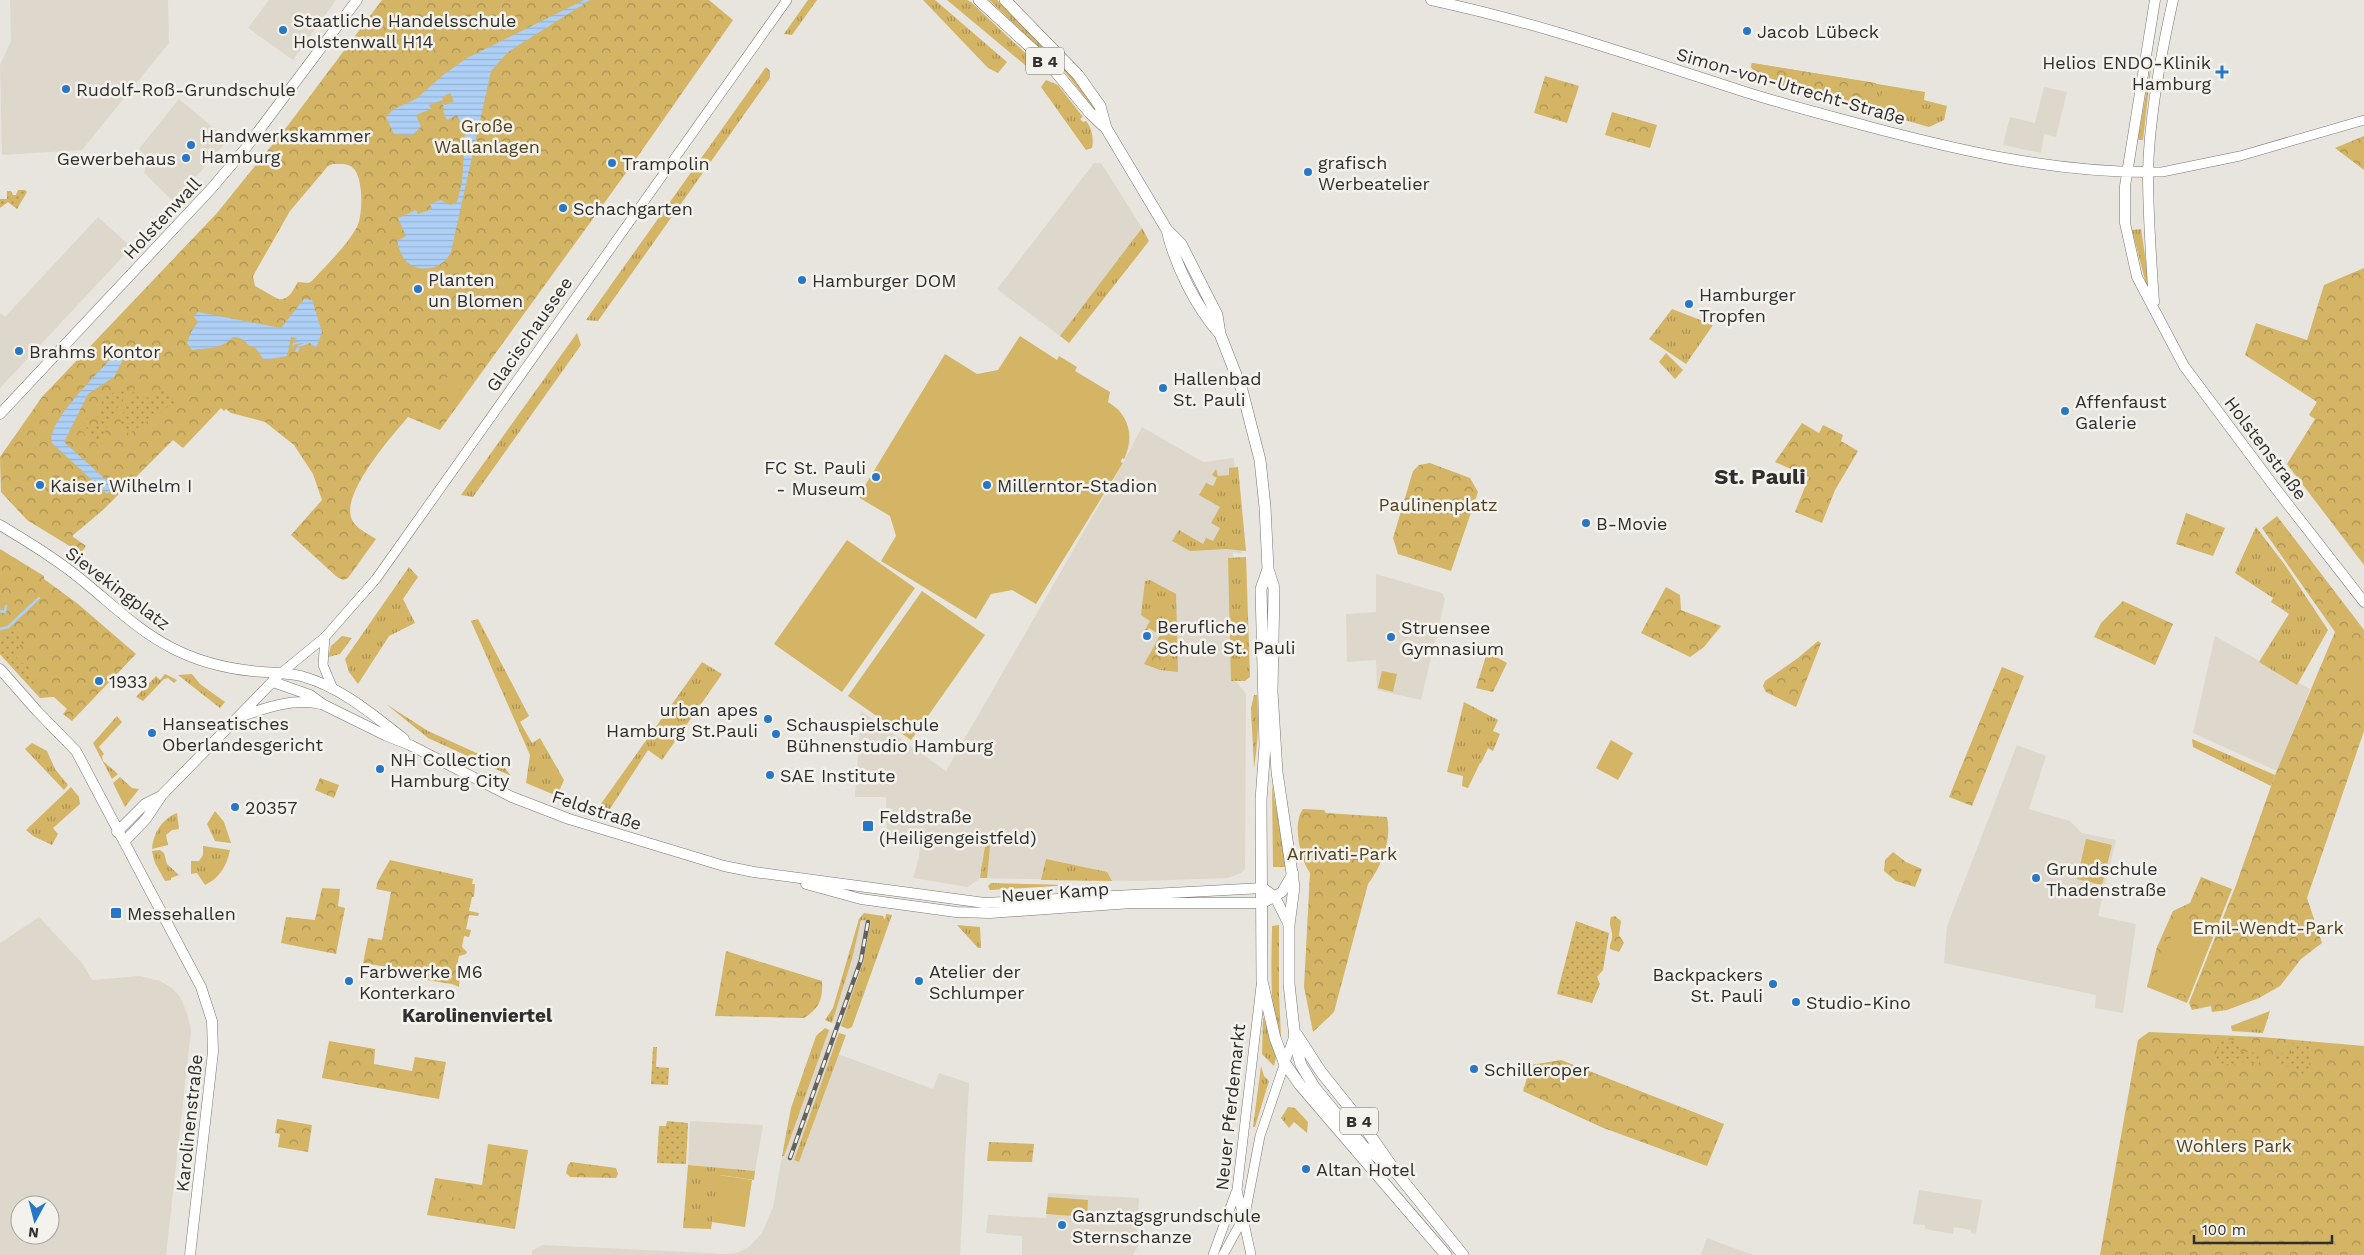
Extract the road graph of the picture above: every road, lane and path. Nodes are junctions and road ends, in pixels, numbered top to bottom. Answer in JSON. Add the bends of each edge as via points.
{"nodes":[{"id":1,"x":357,"y":0,"type":"edge"},
{"id":2,"x":787,"y":0,"type":"edge"},
{"id":3,"x":979,"y":0,"type":"edge"},
{"id":4,"x":1005,"y":0,"type":"edge"},
{"id":5,"x":1430,"y":0,"type":"edge"},
{"id":6,"x":2155,"y":0,"type":"edge"},
{"id":7,"x":2173,"y":0,"type":"edge"},
{"id":8,"x":2364,"y":120,"type":"edge"},
{"id":9,"x":1106,"y":128,"type":"junction"},
{"id":10,"x":2126,"y":172,"type":"junction"},
{"id":11,"x":2148,"y":172,"type":"junction"},
{"id":12,"x":2154,"y":306,"type":"junction"},
{"id":13,"x":14,"y":399,"type":"junction"},
{"id":14,"x":0,"y":414,"type":"edge"},
{"id":15,"x":0,"y":421,"type":"edge"},
{"id":16,"x":0,"y":525,"type":"edge"},
{"id":17,"x":1268,"y":569,"type":"junction"},
{"id":18,"x":2364,"y":602,"type":"edge"},
{"id":19,"x":325,"y":637,"type":"junction"},
{"id":20,"x":0,"y":669,"type":"edge"},
{"id":21,"x":281,"y":673,"type":"junction"},
{"id":22,"x":273,"y":682,"type":"junction"},
{"id":23,"x":333,"y":689,"type":"junction"},
{"id":24,"x":324,"y":705,"type":"junction"},
{"id":25,"x":241,"y":717,"type":"junction"},
{"id":26,"x":410,"y":745,"type":"junction"},
{"id":27,"x":162,"y":795,"type":"junction"},
{"id":28,"x":117,"y":832,"type":"junction"},
{"id":29,"x":124,"y":842,"type":"junction"},
{"id":30,"x":1293,"y":873,"type":"junction"},
{"id":31,"x":784,"y":878,"type":"junction"},
{"id":32,"x":854,"y":884,"type":"joint"},
{"id":33,"x":1263,"y":888,"type":"junction"},
{"id":34,"x":851,"y":896,"type":"joint"},
{"id":35,"x":1275,"y":897,"type":"junction"},
{"id":36,"x":1263,"y":903,"type":"junction"},
{"id":37,"x":1290,"y":926,"type":"junction"},
{"id":38,"x":1262,"y":981,"type":"junction"},
{"id":39,"x":1295,"y":1032,"type":"junction"},
{"id":40,"x":1284,"y":1062,"type":"junction"},
{"id":41,"x":1237,"y":1190,"type":"junction"},
{"id":42,"x":1243,"y":1221,"type":"junction"},
{"id":43,"x":190,"y":1255,"type":"edge"},
{"id":44,"x":1214,"y":1255,"type":"edge"},
{"id":45,"x":1223,"y":1255,"type":"edge"},
{"id":46,"x":1251,"y":1255,"type":"edge"},
{"id":47,"x":1446,"y":1255,"type":"edge"},
{"id":48,"x":1463,"y":1255,"type":"edge"}],
"edges":[{"from":1,"to":13,"type":"main road","name":"Holstenwall","via":[[238,158]]},
{"from":2,"to":19,"type":"street","name":"Glacischaussee","via":[[376,578]]},
{"from":3,"to":9,"type":"main road","number":"B 4","via":[[1050,65]]},
{"from":4,"to":9,"type":"main road","number":"B 4","via":[[1078,75],[1100,106]]},
{"from":5,"to":10,"type":"main road","name":"Simon-von-Utrecht-Straße","via":[[1545,29],[1740,90],[1941,146],[2025,163]]},
{"from":6,"to":10,"type":"main road","name":"Holstenstraße"},
{"from":7,"to":11,"type":"main road","name":"Holstenstraße","via":[[2161,64]]},
{"from":8,"to":11,"type":"street","via":[[2240,156]]},
{"from":9,"to":17,"type":"main road","number":"B 4","via":[[1167,230],[1172,250],[1206,319],[1220,334],[1242,390],[1260,460]]},
{"from":10,"to":11,"type":"main road","name":"Simon-von-Utrecht-Straße"},
{"from":10,"to":12,"type":"main road","name":"Holstenstraße","via":[[2127,236],[2137,277]]},
{"from":11,"to":12,"type":"main road","name":"Holstenstraße"},
{"from":12,"to":18,"type":"main road","name":"Holstenstraße","via":[[2184,366]]},
{"from":13,"to":14,"type":"main road","name":"Holstenwall"},
{"from":13,"to":15,"type":"main road","name":"Holstenwall"},
{"from":16,"to":21,"type":"main road","name":"Sievekingplatz","via":[[52,558],[130,621],[173,648],[226,667]]},
{"from":17,"to":30,"type":"main road","number":"B 4","via":[[1274,588],[1273,705],[1280,802]]},
{"from":17,"to":33,"type":"main road","name":"Neuer Pferdemarkt","number":"B 4","via":[[1262,589]]},
{"from":19,"to":21,"type":"street","name":"Glacischaussee"},
{"from":19,"to":23,"type":"street","via":[[323,665]]},
{"from":20,"to":28,"type":"main road","via":[[76,750]]},
{"from":21,"to":22,"type":"main road"},
{"from":21,"to":23,"type":"main road","name":"Feldstraße","via":[[310,679]]},
{"from":22,"to":24,"type":"main road","name":"Feldstraße","via":[[310,695]]},
{"from":22,"to":25,"type":"main road"},
{"from":23,"to":26,"type":"main road","name":"Feldstraße","via":[[369,711]]},
{"from":24,"to":25,"type":"main road","via":[[306,702],[283,704]]},
{"from":24,"to":26,"type":"main road","name":"Feldstraße"},
{"from":25,"to":27,"type":"main road"},
{"from":26,"to":31,"type":"main road","name":"Feldstraße","via":[[512,797],[568,819],[724,866]]},
{"from":27,"to":28,"type":"main road","via":[[145,804]]},
{"from":27,"to":29,"type":"main road","via":[[146,819]]},
{"from":28,"to":29,"type":"main road","name":"Karolinenstraße"},
{"from":29,"to":43,"type":"main road","name":"Karolinenstraße","via":[[205,996],[212,1021],[214,1052]]},
{"from":30,"to":35,"type":"main road","via":[[1286,887]]},
{"from":30,"to":37,"type":"main road","number":"B 4","via":[[1294,903]]},
{"from":31,"to":32,"type":"main road","name":"Feldstraße"},
{"from":31,"to":34,"type":"main road","name":"Feldstraße"},
{"from":32,"to":33,"type":"main road","name":"Neuer Kamp","via":[[952,900],[999,903]]},
{"from":33,"to":35,"type":"main road"},
{"from":33,"to":36,"type":"main road","name":"Neuer Pferdemarkt","number":"B 4"},
{"from":34,"to":36,"type":"main road","name":"Neuer Kamp","via":[[976,913],[1132,903]]},
{"from":35,"to":36,"type":"main road"},
{"from":35,"to":37,"type":"main road"},
{"from":36,"to":38,"type":"main road","name":"Neuer Pferdemarkt","number":"B 4"},
{"from":37,"to":39,"type":"main road","number":"B 4","via":[[1290,1004]]},
{"from":38,"to":40,"type":"main road","name":"Neuer Pferdemarkt","number":"B 4","via":[[1271,1024]]},
{"from":38,"to":41,"type":"street","name":"Neuer Pferdemarkt"},
{"from":39,"to":40,"type":"street","name":"Neuer Pferdemarkt"},
{"from":39,"to":48,"type":"main road","number":"B 4","via":[[1395,1171]]},
{"from":40,"to":42,"type":"street","name":"Neuer Pferdemarkt","via":[[1258,1144]]},
{"from":40,"to":47,"type":"main road","number":"B 4"},
{"from":41,"to":42,"type":"street","name":"Neuer Pferdemarkt"},
{"from":41,"to":44,"type":"street"},
{"from":42,"to":45,"type":"street"},
{"from":42,"to":46,"type":"street"}]}
